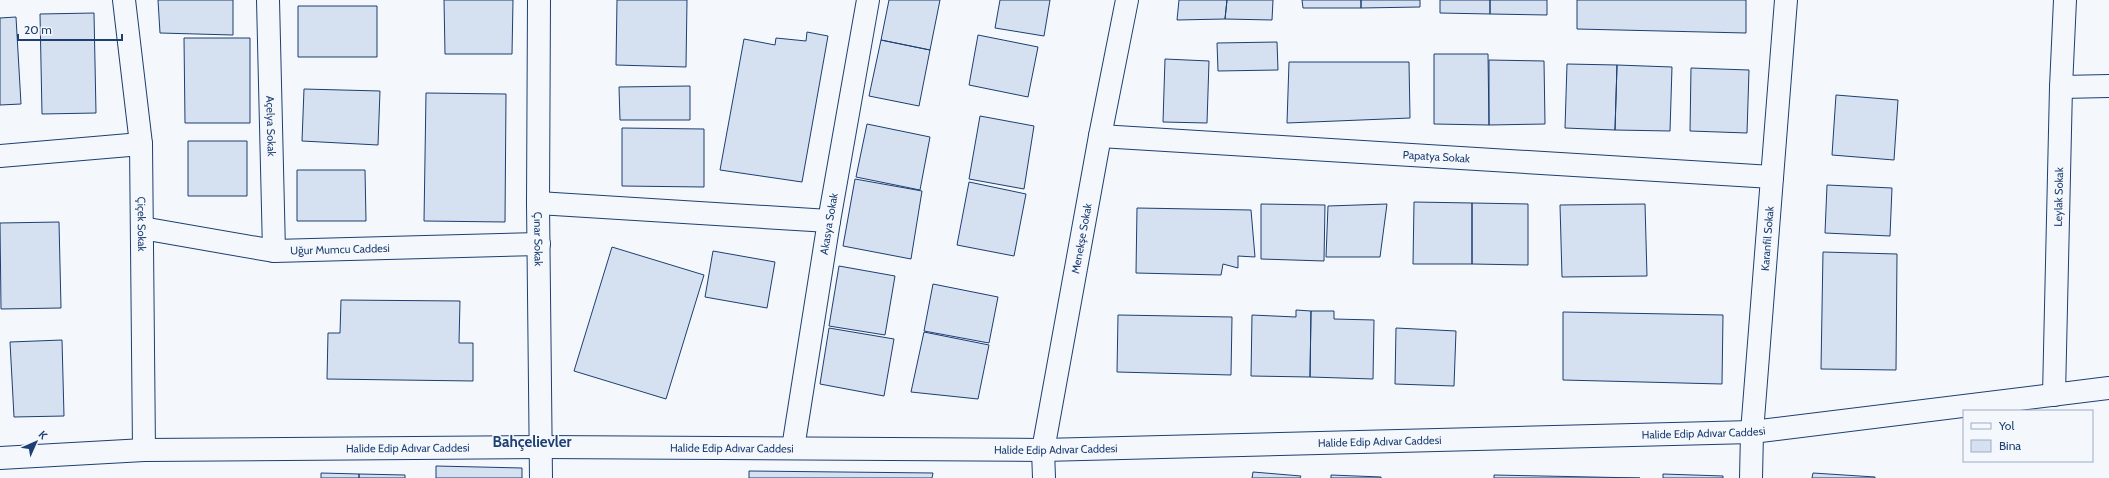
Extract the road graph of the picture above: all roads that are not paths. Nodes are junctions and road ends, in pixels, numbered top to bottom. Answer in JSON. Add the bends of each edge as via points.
{"nodes":[{"id":1,"x":124,"y":0,"type":"edge"},
{"id":2,"x":268,"y":0,"type":"edge"},
{"id":3,"x":539,"y":0,"type":"edge"},
{"id":4,"x":868,"y":0,"type":"edge"},
{"id":5,"x":1127,"y":0,"type":"edge"},
{"id":6,"x":1786,"y":0,"type":"edge"},
{"id":7,"x":2065,"y":0,"type":"edge"},
{"id":8,"x":2109,"y":86,"type":"edge"},
{"id":9,"x":2061,"y":88,"type":"junction"},
{"id":10,"x":1100,"y":136,"type":"junction"},
{"id":11,"x":141,"y":144,"type":"junction"},
{"id":12,"x":0,"y":156,"type":"edge"},
{"id":13,"x":1772,"y":177,"type":"junction"},
{"id":14,"x":538,"y":202,"type":"junction"},
{"id":15,"x":829,"y":221,"type":"junction"},
{"id":16,"x":142,"y":228,"type":"junction"},
{"id":17,"x":539,"y":244,"type":"junction"},
{"id":18,"x":274,"y":251,"type":"junction"},
{"id":19,"x":2109,"y":388,"type":"edge"},
{"id":20,"x":2054,"y":395,"type":"junction"},
{"id":21,"x":1752,"y":432,"type":"junction"},
{"id":22,"x":542,"y":447,"type":"junction"},
{"id":23,"x":793,"y":448,"type":"junction"},
{"id":24,"x":144,"y":450,"type":"junction"},
{"id":25,"x":1043,"y":450,"type":"junction"},
{"id":26,"x":0,"y":458,"type":"edge"},
{"id":27,"x":541,"y":478,"type":"edge"},
{"id":28,"x":1044,"y":478,"type":"edge"},
{"id":29,"x":1751,"y":478,"type":"edge"}],
"edges":[{"from":1,"to":11,"type":"street","name":"Çiçek Sokak"},
{"from":2,"to":18,"type":"street","name":"Açelya Sokak"},
{"from":3,"to":14,"type":"street","name":"Çınar Sokak"},
{"from":4,"to":15,"type":"street","name":"Akasya Sokak"},
{"from":5,"to":10,"type":"street","name":"Menekşe Sokak"},
{"from":6,"to":13,"type":"street","name":"Karanfil Sokak"},
{"from":7,"to":9,"type":"street","name":"Leylak Sokak"},
{"from":8,"to":9,"type":"street"},
{"from":9,"to":20,"type":"street","name":"Leylak Sokak"},
{"from":10,"to":13,"type":"street","name":"Papatya Sokak"},
{"from":10,"to":25,"type":"street","name":"Menekşe Sokak"},
{"from":11,"to":12,"type":"street"},
{"from":11,"to":16,"type":"street","name":"Çiçek Sokak"},
{"from":13,"to":21,"type":"street","name":"Karanfil Sokak"},
{"from":14,"to":15,"type":"street"},
{"from":14,"to":17,"type":"street","name":"Çınar Sokak"},
{"from":15,"to":23,"type":"street","name":"Akasya Sokak"},
{"from":16,"to":18,"type":"street","name":"Uğur Mumcu Caddesi"},
{"from":16,"to":24,"type":"street","name":"Çiçek Sokak"},
{"from":17,"to":18,"type":"street","name":"Uğur Mumcu Caddesi"},
{"from":17,"to":22,"type":"street","name":"Çınar Sokak"},
{"from":19,"to":20,"type":"street","name":"Halide Edip Adıvar Caddesi"},
{"from":20,"to":21,"type":"street","name":"Halide Edip Adıvar Caddesi"},
{"from":21,"to":25,"type":"street","name":"Halide Edip Adıvar Caddesi"},
{"from":21,"to":29,"type":"street","name":"Karanfil Sokak"},
{"from":22,"to":23,"type":"street","name":"Halide Edip Adıvar Caddesi"},
{"from":22,"to":24,"type":"street","name":"Halide Edip Adıvar Caddesi"},
{"from":22,"to":27,"type":"street","name":"Çınar Sokak"},
{"from":23,"to":25,"type":"street","name":"Halide Edip Adıvar Caddesi"},
{"from":24,"to":26,"type":"street","name":"Halide Edip Adıvar Caddesi"},
{"from":25,"to":28,"type":"street","name":"Menekşe Sokak"}]}
